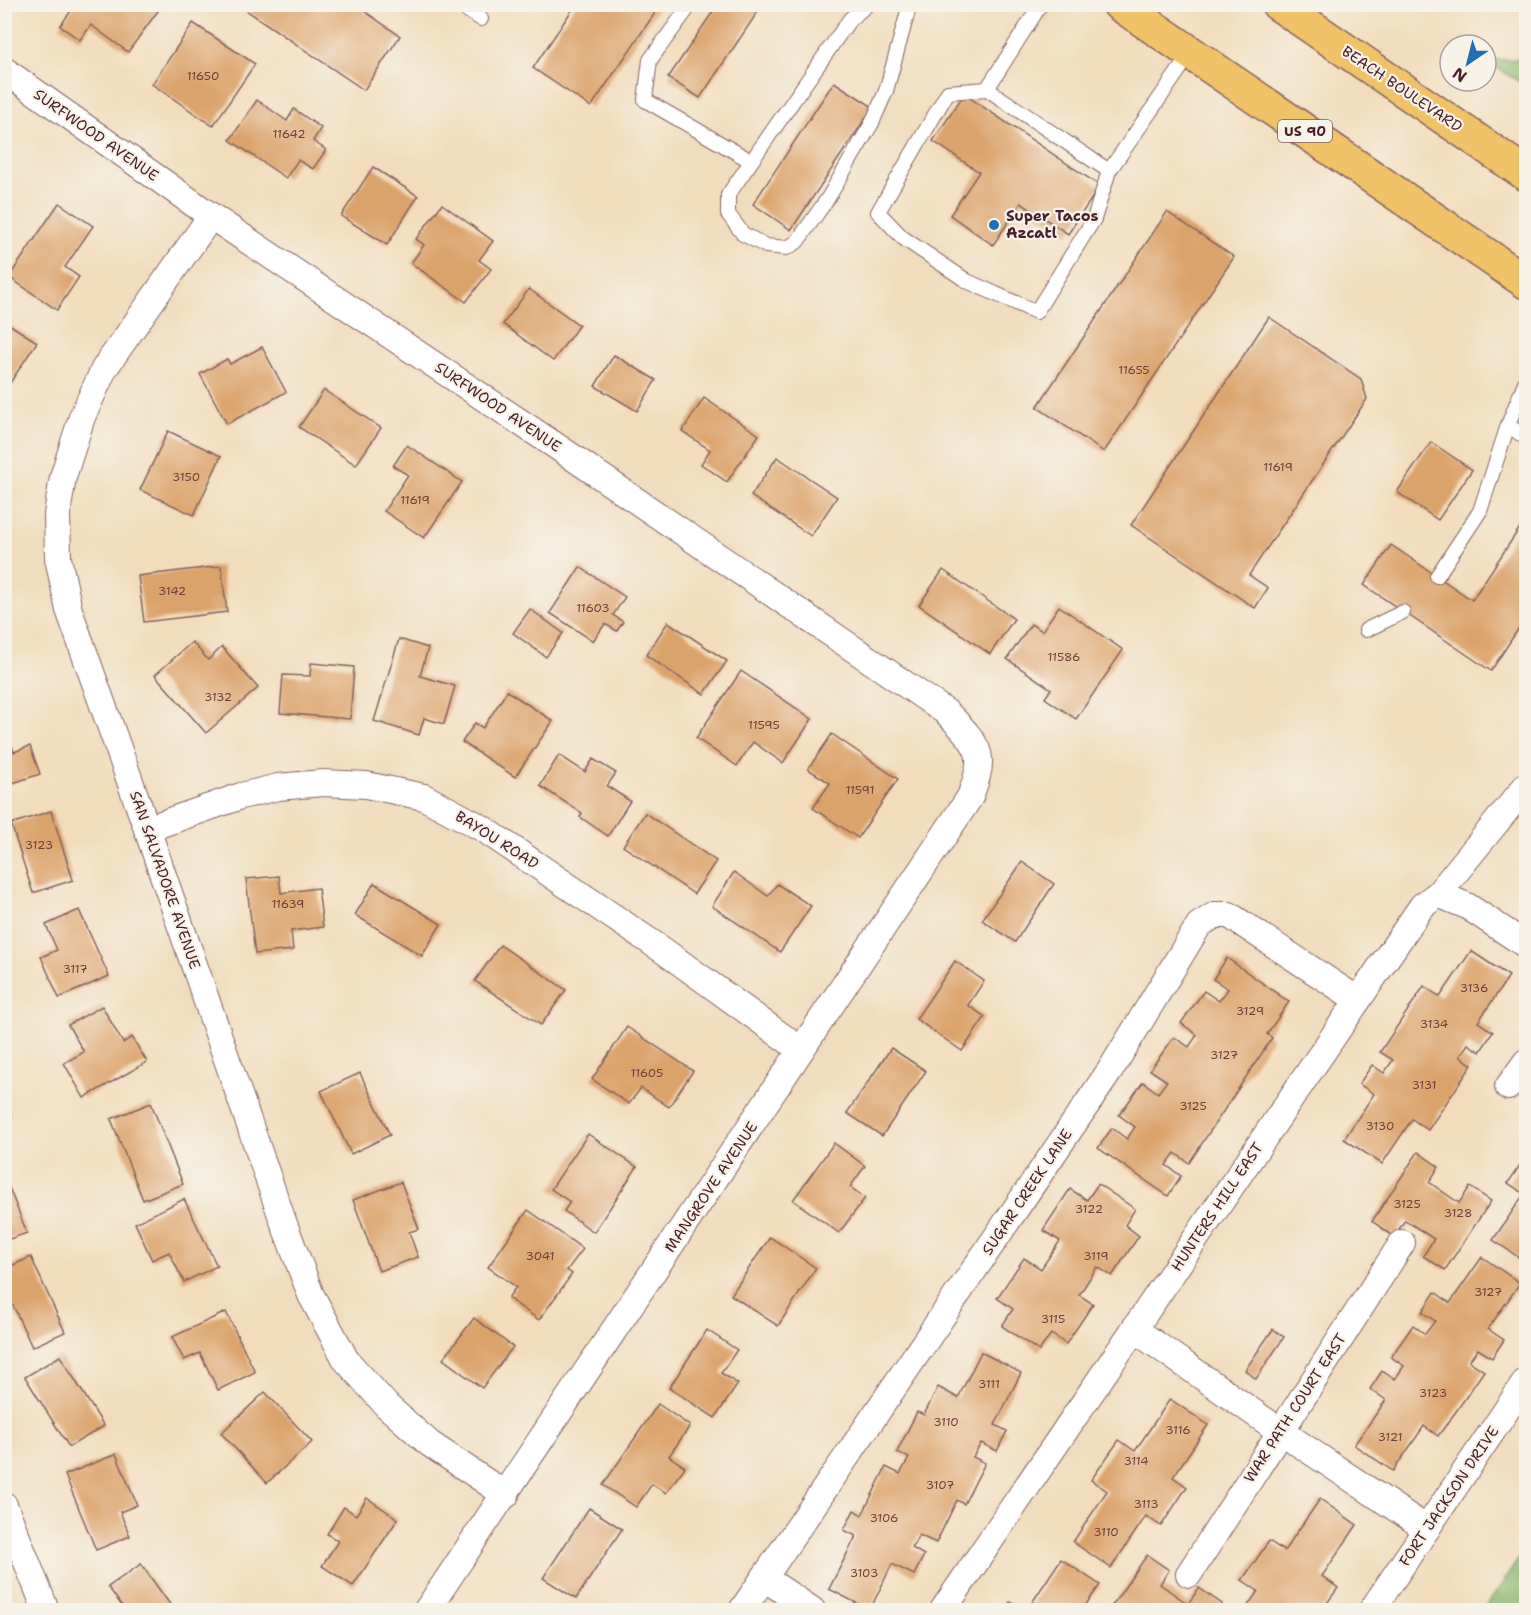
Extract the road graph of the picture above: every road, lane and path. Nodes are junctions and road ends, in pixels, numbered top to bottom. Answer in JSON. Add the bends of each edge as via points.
{"nodes":[{"id":1,"x":457,"y":4,"type":"edge"},
{"id":2,"x":691,"y":4,"type":"edge"},
{"id":3,"x":868,"y":4,"type":"edge"},
{"id":4,"x":910,"y":4,"type":"edge"},
{"id":5,"x":1041,"y":4,"type":"edge"},
{"id":6,"x":1119,"y":4,"type":"edge"},
{"id":7,"x":1278,"y":4,"type":"edge"},
{"id":8,"x":480,"y":19,"type":"dead end"},
{"id":9,"x":1191,"y":54,"type":"junction"},
{"id":10,"x":4,"y":70,"type":"edge"},
{"id":11,"x":987,"y":89,"type":"junction"},
{"id":12,"x":751,"y":161,"type":"junction"},
{"id":13,"x":1110,"y":171,"type":"junction"},
{"id":14,"x":1527,"y":174,"type":"edge"},
{"id":15,"x":211,"y":216,"type":"junction"},
{"id":16,"x":1527,"y":282,"type":"edge"},
{"id":17,"x":1527,"y":380,"type":"edge"},
{"id":18,"x":1508,"y":425,"type":"junction"},
{"id":19,"x":1527,"y":438,"type":"edge"},
{"id":20,"x":1437,"y":576,"type":"dead end"},
{"id":21,"x":1403,"y":612,"type":"dead end"},
{"id":22,"x":1366,"y":630,"type":"dead end"},
{"id":23,"x":980,"y":756,"type":"joint"},
{"id":24,"x":1527,"y":786,"type":"edge"},
{"id":25,"x":147,"y":829,"type":"junction"},
{"id":26,"x":1438,"y":894,"type":"junction"},
{"id":27,"x":1527,"y":945,"type":"edge"},
{"id":28,"x":1358,"y":1000,"type":"junction"},
{"id":29,"x":801,"y":1050,"type":"junction"},
{"id":30,"x":1527,"y":1062,"type":"edge"},
{"id":31,"x":1508,"y":1087,"type":"dead end"},
{"id":32,"x":1402,"y":1243,"type":"dead end"},
{"id":33,"x":1134,"y":1329,"type":"junction"},
{"id":34,"x":1527,"y":1381,"type":"edge"},
{"id":35,"x":1280,"y":1431,"type":"junction"},
{"id":36,"x":506,"y":1495,"type":"junction"},
{"id":37,"x":4,"y":1505,"type":"edge"},
{"id":38,"x":1427,"y":1529,"type":"junction"},
{"id":39,"x":1189,"y":1574,"type":"dead end"},
{"id":40,"x":764,"y":1578,"type":"junction"},
{"id":41,"x":46,"y":1611,"type":"edge"},
{"id":42,"x":427,"y":1611,"type":"edge"},
{"id":43,"x":742,"y":1611,"type":"edge"},
{"id":44,"x":812,"y":1611,"type":"edge"},
{"id":45,"x":943,"y":1611,"type":"edge"},
{"id":46,"x":1372,"y":1611,"type":"edge"}],
"edges":[{"from":1,"to":8,"type":"lane"},
{"from":2,"to":12,"type":"lane","via":[[650,60],[645,100]]},
{"from":3,"to":12,"type":"lane","via":[[850,19]]},
{"from":4,"to":12,"type":"lane","via":[[886,91],[872,123],[828,198],[797,242],[787,248],[766,246],[743,234],[728,214],[728,195]]},
{"from":5,"to":11,"type":"lane"},
{"from":6,"to":9,"type":"highway","number":"US 90"},
{"from":7,"to":14,"type":"highway","name":"BEACH BOULEVARD"},
{"from":9,"to":13,"type":"lane"},
{"from":9,"to":16,"type":"highway","number":"US 90"},
{"from":10,"to":15,"type":"street","name":"SURFWOOD AVENUE"},
{"from":11,"to":13,"type":"lane"},
{"from":11,"to":13,"type":"lane","via":[[948,92],[878,212],[903,238],[967,281],[1036,312],[1094,219]]},
{"from":15,"to":23,"type":"street","name":"SURFWOOD AVENUE","via":[[946,712],[965,730]]},
{"from":15,"to":25,"type":"street","name":"SAN SALVADORE AVENUE","via":[[104,369],[82,417],[63,477],[57,514],[58,558],[69,610]]},
{"from":17,"to":18,"type":"lane"},
{"from":18,"to":19,"type":"lane"},
{"from":18,"to":20,"type":"lane","via":[[1480,511]]},
{"from":21,"to":22,"type":"lane"},
{"from":23,"to":29,"type":"street","name":"MANGROVE AVENUE","via":[[970,797]]},
{"from":24,"to":26,"type":"street"},
{"from":25,"to":29,"type":"street","name":"BAYOU ROAD","via":[[278,787],[366,785],[424,797],[482,828]]},
{"from":25,"to":36,"type":"street","name":"SAN SALVADORE AVENUE","via":[[283,1221],[311,1295],[346,1360],[387,1406],[430,1444]]},
{"from":26,"to":27,"type":"street","via":[[1467,906]]},
{"from":26,"to":28,"type":"street","name":"HUNTERS HILL EAST","via":[[1422,906]]},
{"from":28,"to":33,"type":"street","name":"HUNTERS HILL EAST"},
{"from":28,"to":40,"type":"street","name":"SUGAR CREEK LANE","via":[[1229,915],[1215,915],[1199,925],[1111,1069]]},
{"from":29,"to":36,"type":"street","name":"MANGROVE AVENUE"},
{"from":30,"to":31,"type":"street"},
{"from":32,"to":35,"type":"street","name":"WAR PATH COURT EAST"},
{"from":33,"to":35,"type":"street"},
{"from":33,"to":45,"type":"street","name":"HUNTERS HILL EAST"},
{"from":34,"to":38,"type":"street","name":"FORT JACKSON DRIVE"},
{"from":35,"to":38,"type":"street"},
{"from":35,"to":39,"type":"street","name":"WAR PATH COURT EAST"},
{"from":36,"to":42,"type":"street","name":"MANGROVE AVENUE"},
{"from":37,"to":41,"type":"street"},
{"from":38,"to":46,"type":"street","name":"FORT JACKSON DRIVE"},
{"from":40,"to":43,"type":"street","name":"SUGAR CREEK LANE"},
{"from":40,"to":44,"type":"street"}]}
